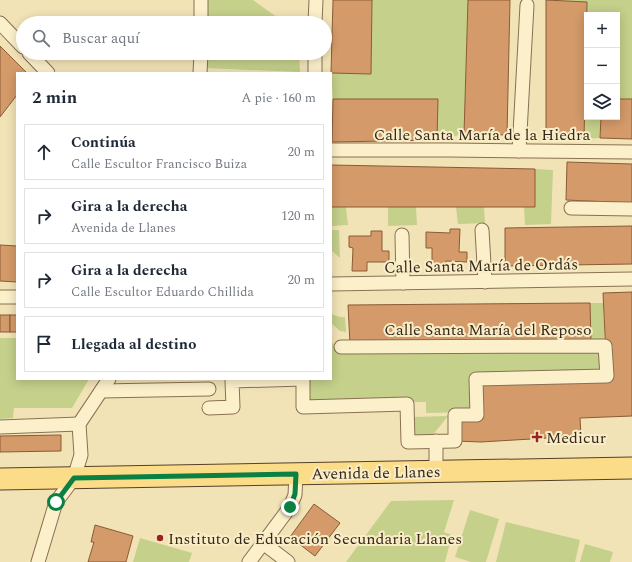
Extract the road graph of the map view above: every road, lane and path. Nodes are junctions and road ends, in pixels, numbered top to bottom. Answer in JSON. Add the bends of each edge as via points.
{"nodes":[{"id":1,"x":201,"y":0,"type":"edge"},
{"id":2,"x":316,"y":0,"type":"edge"},
{"id":3,"x":527,"y":5,"type":"dead end"},
{"id":4,"x":201,"y":16,"type":"edge"},
{"id":5,"x":315,"y":16,"type":"edge"},
{"id":6,"x":0,"y":23,"type":"edge"},
{"id":7,"x":16,"y":40,"type":"edge"},
{"id":8,"x":36,"y":60,"type":"edge"},
{"id":9,"x":201,"y":60,"type":"edge"},
{"id":10,"x":315,"y":60,"type":"edge"},
{"id":11,"x":47,"y":72,"type":"edge"},
{"id":12,"x":200,"y":72,"type":"edge"},
{"id":13,"x":315,"y":72,"type":"edge"},
{"id":14,"x":332,"y":150,"type":"edge"},
{"id":15,"x":520,"y":151,"type":"junction"},
{"id":16,"x":632,"y":152,"type":"edge"},
{"id":17,"x":571,"y":208,"type":"dead end"},
{"id":18,"x":632,"y":209,"type":"edge"},
{"id":19,"x":482,"y":230,"type":"dead end"},
{"id":20,"x":402,"y":235,"type":"dead end"},
{"id":21,"x":632,"y":280,"type":"edge"},
{"id":22,"x":485,"y":282,"type":"junction"},
{"id":23,"x":403,"y":283,"type":"junction"},
{"id":24,"x":332,"y":284,"type":"edge"},
{"id":25,"x":0,"y":297,"type":"edge"},
{"id":26,"x":16,"y":297,"type":"edge"},
{"id":27,"x":341,"y":347,"type":"dead end"},
{"id":28,"x":108,"y":380,"type":"edge"},
{"id":29,"x":268,"y":380,"type":"edge"},
{"id":30,"x":303,"y":380,"type":"edge"},
{"id":31,"x":209,"y":389,"type":"dead end"},
{"id":32,"x":101,"y":391,"type":"junction"},
{"id":33,"x":209,"y":408,"type":"dead end"},
{"id":34,"x":79,"y":424,"type":"junction"},
{"id":35,"x":0,"y":427,"type":"edge"},
{"id":36,"x":436,"y":441,"type":"junction"},
{"id":37,"x":632,"y":468,"type":"edge"},
{"id":38,"x":436,"y":472,"type":"junction"},
{"id":39,"x":296,"y":474,"type":"junction"},
{"id":40,"x":74,"y":478,"type":"junction"},
{"id":41,"x":0,"y":479,"type":"edge"},
{"id":42,"x":263,"y":543,"type":"junction"},
{"id":43,"x":38,"y":562,"type":"edge"},
{"id":44,"x":249,"y":562,"type":"edge"},
{"id":45,"x":288,"y":562,"type":"edge"}],
"edges":[{"from":1,"to":4,"type":"street"},
{"from":2,"to":5,"type":"street"},
{"from":3,"to":15,"type":"street"},
{"from":6,"to":7,"type":"street"},
{"from":8,"to":11,"type":"street"},
{"from":9,"to":12,"type":"street"},
{"from":10,"to":13,"type":"street"},
{"from":14,"to":15,"type":"street","name":"Calle Santa María de la Hiedra"},
{"from":15,"to":16,"type":"street","name":"Calle Santa María de la Hiedra"},
{"from":17,"to":18,"type":"street"},
{"from":19,"to":22,"type":"street"},
{"from":20,"to":23,"type":"street"},
{"from":21,"to":22,"type":"street","name":"Calle Santa María de Ordás"},
{"from":22,"to":23,"type":"street","name":"Calle Santa María de Ordás"},
{"from":23,"to":24,"type":"street","name":"Calle Santa María de Ordás"},
{"from":25,"to":26,"type":"street"},
{"from":27,"to":36,"type":"street","name":"Calle Santa María del Reposo","via":[[605,346],[607,376],[476,379],[477,415],[455,415],[455,441]]},
{"from":28,"to":32,"type":"street"},
{"from":29,"to":33,"type":"street","name":"Calle Santa María del Reposo","via":[[232,381],[233,407]]},
{"from":30,"to":36,"type":"street","name":"Calle Santa María del Reposo","via":[[303,406],[407,404],[408,442]]},
{"from":31,"to":32,"type":"street"},
{"from":32,"to":34,"type":"street"},
{"from":34,"to":35,"type":"street"},
{"from":34,"to":40,"type":"street","via":[[82,455]]},
{"from":36,"to":38,"type":"street"},
{"from":37,"to":38,"type":"main road","name":"Avenida de Llanes"},
{"from":38,"to":39,"type":"main road","name":"Avenida de Llanes"},
{"from":39,"to":40,"type":"main road","name":"Avenida de Llanes"},
{"from":39,"to":42,"type":"street","via":[[295,494],[290,507]]},
{"from":40,"to":41,"type":"main road","name":"Avenida de Llanes"},
{"from":40,"to":43,"type":"street","via":[[56,502]]},
{"from":42,"to":44,"type":"street"},
{"from":42,"to":45,"type":"street"}]}
